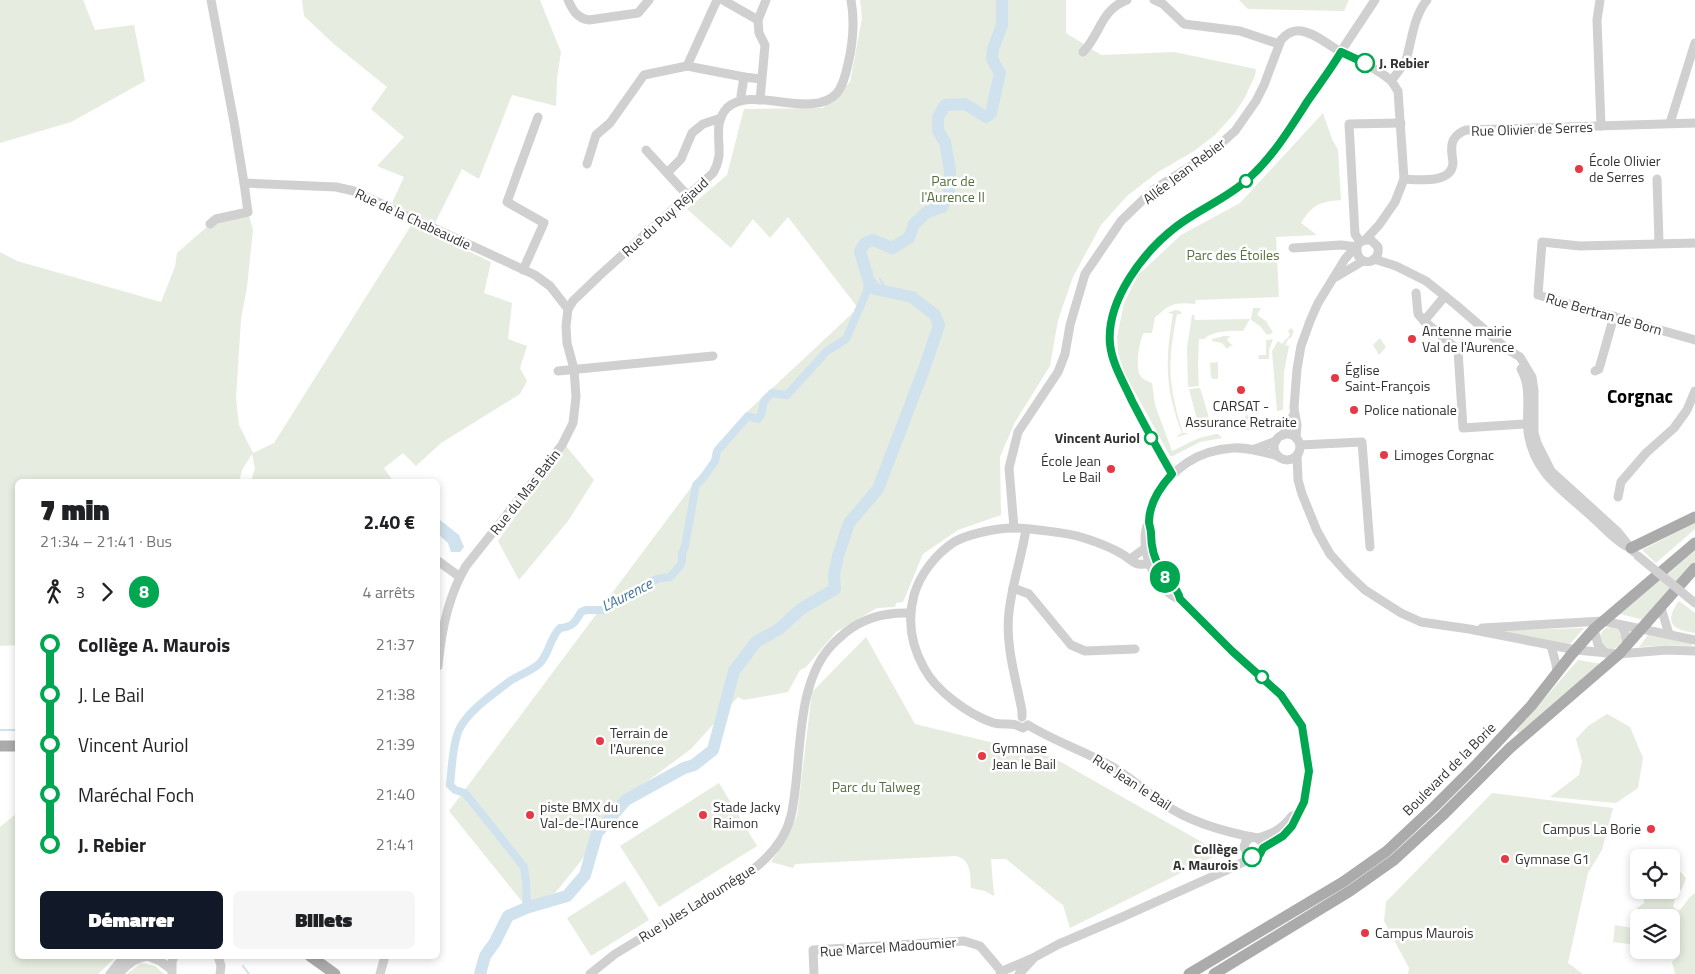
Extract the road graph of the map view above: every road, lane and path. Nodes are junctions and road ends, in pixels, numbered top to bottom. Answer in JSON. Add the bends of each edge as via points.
{"nodes":[{"id":1,"x":212,"y":0,"type":"edge"},
{"id":2,"x":568,"y":0,"type":"edge"},
{"id":3,"x":649,"y":0,"type":"edge"},
{"id":4,"x":718,"y":0,"type":"edge"},
{"id":5,"x":723,"y":0,"type":"edge"},
{"id":6,"x":766,"y":0,"type":"edge"},
{"id":7,"x":851,"y":0,"type":"edge"},
{"id":8,"x":1127,"y":0,"type":"edge"},
{"id":9,"x":1154,"y":0,"type":"edge"},
{"id":10,"x":1375,"y":0,"type":"edge"},
{"id":11,"x":1426,"y":0,"type":"edge"},
{"id":12,"x":1600,"y":0,"type":"edge"},
{"id":13,"x":758,"y":20,"type":"junction"},
{"id":14,"x":1695,"y":43,"type":"edge"},
{"id":15,"x":1280,"y":44,"type":"junction"},
{"id":16,"x":1083,"y":52,"type":"dead end"},
{"id":17,"x":1341,"y":52,"type":"junction"},
{"id":18,"x":687,"y":66,"type":"junction"},
{"id":19,"x":744,"y":77,"type":"junction"},
{"id":20,"x":761,"y":79,"type":"junction"},
{"id":21,"x":1392,"y":80,"type":"junction"},
{"id":22,"x":742,"y":100,"type":"junction"},
{"id":23,"x":760,"y":100,"type":"junction"},
{"id":24,"x":538,"y":117,"type":"dead end"},
{"id":25,"x":721,"y":118,"type":"junction"},
{"id":26,"x":1401,"y":122,"type":"junction"},
{"id":27,"x":1695,"y":123,"type":"edge"},
{"id":28,"x":1670,"y":124,"type":"junction"},
{"id":29,"x":1602,"y":126,"type":"junction"},
{"id":30,"x":646,"y":150,"type":"dead end"},
{"id":31,"x":587,"y":164,"type":"dead end"},
{"id":32,"x":667,"y":173,"type":"junction"},
{"id":33,"x":1404,"y":179,"type":"junction"},
{"id":34,"x":1657,"y":179,"type":"dead end"},
{"id":35,"x":244,"y":183,"type":"junction"},
{"id":36,"x":688,"y":196,"type":"junction"},
{"id":37,"x":210,"y":224,"type":"dead end"},
{"id":38,"x":1379,"y":225,"type":"junction"},
{"id":39,"x":1361,"y":243,"type":"junction"},
{"id":40,"x":1660,"y":243,"type":"junction"},
{"id":41,"x":1695,"y":243,"type":"edge"},
{"id":42,"x":1292,"y":248,"type":"dead end"},
{"id":43,"x":1376,"y":251,"type":"junction"},
{"id":44,"x":1363,"y":261,"type":"junction"},
{"id":45,"x":523,"y":270,"type":"junction"},
{"id":46,"x":1334,"y":278,"type":"junction"},
{"id":47,"x":1416,"y":293,"type":"dead end"},
{"id":48,"x":1445,"y":296,"type":"junction"},
{"id":49,"x":568,"y":309,"type":"junction"},
{"id":50,"x":1614,"y":316,"type":"junction"},
{"id":51,"x":1424,"y":321,"type":"junction"},
{"id":52,"x":1695,"y":340,"type":"edge"},
{"id":53,"x":714,"y":356,"type":"dead end"},
{"id":54,"x":574,"y":369,"type":"junction"},
{"id":55,"x":1594,"y":370,"type":"dead end"},
{"id":56,"x":558,"y":371,"type":"dead end"},
{"id":57,"x":1695,"y":391,"type":"edge"},
{"id":58,"x":1691,"y":412,"type":"edge"},
{"id":59,"x":1294,"y":414,"type":"junction"},
{"id":60,"x":1531,"y":421,"type":"junction"},
{"id":61,"x":1280,"y":438,"type":"junction"},
{"id":62,"x":1298,"y":442,"type":"junction"},
{"id":63,"x":1254,"y":450,"type":"junction"},
{"id":64,"x":1297,"y":455,"type":"junction"},
{"id":65,"x":1282,"y":458,"type":"junction"},
{"id":66,"x":1172,"y":474,"type":"junction"},
{"id":67,"x":1298,"y":480,"type":"junction"},
{"id":68,"x":1550,"y":480,"type":"junction"},
{"id":69,"x":1618,"y":497,"type":"dead end"},
{"id":70,"x":1583,"y":500,"type":"junction"},
{"id":71,"x":1695,"y":517,"type":"edge"},
{"id":72,"x":1149,"y":523,"type":"junction"},
{"id":73,"x":1014,"y":528,"type":"junction"},
{"id":74,"x":1026,"y":528,"type":"junction"},
{"id":75,"x":1695,"y":543,"type":"edge"},
{"id":76,"x":1370,"y":547,"type":"dead end"},
{"id":77,"x":1145,"y":548,"type":"junction"},
{"id":78,"x":1634,"y":552,"type":"junction"},
{"id":79,"x":1129,"y":556,"type":"junction"},
{"id":80,"x":1152,"y":560,"type":"junction"},
{"id":81,"x":440,"y":562,"type":"edge"},
{"id":82,"x":1695,"y":568,"type":"edge"},
{"id":83,"x":1695,"y":574,"type":"edge"},
{"id":84,"x":460,"y":577,"type":"junction"},
{"id":85,"x":1013,"y":588,"type":"junction"},
{"id":86,"x":1673,"y":594,"type":"junction"},
{"id":87,"x":1695,"y":603,"type":"edge"},
{"id":88,"x":1661,"y":608,"type":"junction"},
{"id":89,"x":910,"y":613,"type":"junction"},
{"id":90,"x":1603,"y":621,"type":"junction"},
{"id":91,"x":1621,"y":624,"type":"junction"},
{"id":92,"x":1469,"y":629,"type":"junction"},
{"id":93,"x":1594,"y":629,"type":"junction"},
{"id":94,"x":1642,"y":629,"type":"junction"},
{"id":95,"x":1669,"y":634,"type":"junction"},
{"id":96,"x":1695,"y":640,"type":"edge"},
{"id":97,"x":440,"y":646,"type":"edge"},
{"id":98,"x":1551,"y":646,"type":"junction"},
{"id":99,"x":1134,"y":649,"type":"dead end"},
{"id":100,"x":1576,"y":650,"type":"junction"},
{"id":101,"x":1695,"y":651,"type":"edge"},
{"id":102,"x":1616,"y":654,"type":"junction"},
{"id":103,"x":1557,"y":674,"type":"junction"},
{"id":104,"x":1020,"y":721,"type":"junction"},
{"id":105,"x":0,"y":746,"type":"edge"},
{"id":106,"x":15,"y":746,"type":"edge"},
{"id":107,"x":1304,"y":797,"type":"junction"},
{"id":108,"x":1237,"y":834,"type":"junction"},
{"id":109,"x":1255,"y":837,"type":"junction"},
{"id":110,"x":1245,"y":847,"type":"junction"},
{"id":111,"x":1263,"y":848,"type":"junction"},
{"id":112,"x":1254,"y":856,"type":"junction"},
{"id":113,"x":1241,"y":862,"type":"junction"},
{"id":114,"x":1033,"y":958,"type":"junction"},
{"id":115,"x":123,"y":959,"type":"edge"},
{"id":116,"x":136,"y":959,"type":"edge"},
{"id":117,"x":155,"y":959,"type":"edge"},
{"id":118,"x":174,"y":959,"type":"edge"},
{"id":119,"x":314,"y":959,"type":"edge"},
{"id":120,"x":384,"y":959,"type":"edge"},
{"id":121,"x":172,"y":972,"type":"edge"},
{"id":122,"x":1006,"y":972,"type":"edge"},
{"id":123,"x":110,"y":974,"type":"edge"},
{"id":124,"x":119,"y":974,"type":"edge"},
{"id":125,"x":335,"y":974,"type":"edge"},
{"id":126,"x":380,"y":974,"type":"edge"},
{"id":127,"x":590,"y":974,"type":"edge"},
{"id":128,"x":814,"y":974,"type":"edge"},
{"id":129,"x":1019,"y":974,"type":"edge"},
{"id":130,"x":1189,"y":974,"type":"edge"},
{"id":131,"x":1214,"y":974,"type":"edge"}],
"edges":[{"from":1,"to":35,"type":"street"},
{"from":2,"to":3,"type":"street","via":[[574,12],[589,20],[638,13]]},
{"from":4,"to":18,"type":"street"},
{"from":5,"to":13,"type":"street"},
{"from":6,"to":13,"type":"street"},
{"from":7,"to":23,"type":"street","via":[[853,43],[836,93],[822,102],[800,104]]},
{"from":8,"to":16,"type":"street","via":[[1105,15]]},
{"from":9,"to":15,"type":"street","via":[[1184,24],[1240,31]]},
{"from":10,"to":17,"type":"street"},
{"from":11,"to":21,"type":"street","via":[[1406,58]]},
{"from":12,"to":29,"type":"street","via":[[1597,20]]},
{"from":13,"to":20,"type":"street","via":[[759,33],[765,45]]},
{"from":14,"to":28,"type":"street"},
{"from":15,"to":17,"type":"street","via":[[1290,33],[1302,32]]},
{"from":15,"to":73,"type":"street","name":"Allée Jean Rebier","via":[[1256,101],[1235,131],[1208,156],[1153,190],[1121,222],[1085,274],[1058,372],[1018,432],[1009,468]]},
{"from":17,"to":21,"type":"street","via":[[1376,68]]},
{"from":17,"to":66,"type":"street","via":[[1280,144],[1260,168],[1226,197],[1177,226],[1148,253],[1133,272],[1116,309],[1110,330],[1112,357]]},
{"from":18,"to":19,"type":"street"},
{"from":18,"to":31,"type":"street","via":[[644,75],[610,123],[596,135]]},
{"from":19,"to":20,"type":"street"},
{"from":19,"to":22,"type":"street"},
{"from":20,"to":23,"type":"street"},
{"from":21,"to":26,"type":"street","via":[[1398,91]]},
{"from":22,"to":23,"type":"street"},
{"from":22,"to":25,"type":"street","via":[[727,108]]},
{"from":24,"to":45,"type":"street","via":[[507,202],[544,223]]},
{"from":25,"to":32,"type":"street","via":[[703,124],[692,133],[681,160]]},
{"from":25,"to":36,"type":"street","name":"Rue du Puy Réjaud","via":[[717,165],[713,174]]},
{"from":26,"to":33,"type":"street"},
{"from":26,"to":39,"type":"street","via":[[1349,124],[1355,234]]},
{"from":27,"to":28,"type":"street","name":"Rue Olivier de Serres"},
{"from":28,"to":29,"type":"street","name":"Rue Olivier de Serres"},
{"from":29,"to":33,"type":"street","name":"Rue Olivier de Serres","via":[[1466,130],[1452,141],[1453,166],[1449,174],[1441,179]]},
{"from":30,"to":32,"type":"street"},
{"from":32,"to":36,"type":"street"},
{"from":33,"to":38,"type":"street","via":[[1395,202]]},
{"from":34,"to":40,"type":"street"},
{"from":35,"to":37,"type":"street","via":[[248,212]]},
{"from":35,"to":45,"type":"street","name":"Rue de la Chabeaudie","via":[[336,187],[354,191]]},
{"from":36,"to":49,"type":"street","name":"Rue du Puy Réjaud","via":[[599,276]]},
{"from":38,"to":39,"type":"street"},
{"from":38,"to":43,"type":"street"},
{"from":39,"to":42,"type":"street"},
{"from":39,"to":43,"type":"street","via":[[1371,240]]},
{"from":39,"to":44,"type":"street","via":[[1356,252]]},
{"from":39,"to":46,"type":"street","via":[[1345,259]]},
{"from":40,"to":41,"type":"street","name":"Rue Bertran de Born"},
{"from":40,"to":50,"type":"street","name":"Rue Bertran de Born","via":[[1580,246],[1542,242],[1538,295]]},
{"from":43,"to":44,"type":"street","via":[[1368,262]]},
{"from":43,"to":48,"type":"street"},
{"from":44,"to":46,"type":"street"},
{"from":45,"to":49,"type":"street","name":"Rue de la Chabeaudie","via":[[550,286]]},
{"from":46,"to":59,"type":"street","via":[[1318,303],[1301,346],[1294,389]]},
{"from":47,"to":51,"type":"street","via":[[1418,314]]},
{"from":48,"to":51,"type":"street"},
{"from":48,"to":60,"type":"street","via":[[1507,349],[1525,375]]},
{"from":49,"to":54,"type":"street","name":"Rue du Mas Batin","via":[[567,343]]},
{"from":50,"to":52,"type":"street","name":"Rue Bertran de Born"},
{"from":50,"to":55,"type":"street","via":[[1599,369]]},
{"from":51,"to":60,"type":"street","via":[[1458,350],[1463,428]]},
{"from":53,"to":54,"type":"street"},
{"from":54,"to":56,"type":"street"},
{"from":54,"to":84,"type":"street","name":"Rue du Mas Batin","via":[[575,413],[562,445]]},
{"from":57,"to":58,"type":"street"},
{"from":58,"to":69,"type":"street","via":[[1646,453],[1622,482]]},
{"from":59,"to":61,"type":"street"},
{"from":59,"to":62,"type":"street"},
{"from":60,"to":68,"type":"street","via":[[1532,451]]},
{"from":60,"to":70,"type":"street","via":[[1537,443],[1551,471]]},
{"from":61,"to":62,"type":"street","via":[[1290,435]]},
{"from":61,"to":63,"type":"street"},
{"from":61,"to":65,"type":"street","via":[[1274,449]]},
{"from":62,"to":64,"type":"street"},
{"from":62,"to":76,"type":"street","via":[[1362,442]]},
{"from":63,"to":65,"type":"street"},
{"from":63,"to":66,"type":"street","via":[[1214,451],[1194,458]]},
{"from":64,"to":65,"type":"street","via":[[1292,459]]},
{"from":64,"to":67,"type":"street"},
{"from":65,"to":67,"type":"street"},
{"from":66,"to":72,"type":"street","via":[[1152,506]]},
{"from":67,"to":92,"type":"street","via":[[1307,510],[1330,554],[1365,590],[1421,622]]},
{"from":68,"to":70,"type":"street","via":[[1555,480]]},
{"from":68,"to":78,"type":"street","via":[[1617,541]]},
{"from":70,"to":78,"type":"street","via":[[1618,532]]},
{"from":71,"to":78,"type":"main road"},
{"from":72,"to":77,"type":"street"},
{"from":72,"to":80,"type":"street"},
{"from":73,"to":74,"type":"street"},
{"from":73,"to":89,"type":"street","via":[[986,531],[955,542],[923,574]]},
{"from":74,"to":79,"type":"street","via":[[1083,537]]},
{"from":74,"to":85,"type":"street"},
{"from":75,"to":90,"type":"main road","name":"Boulevard de la Borie"},
{"from":77,"to":79,"type":"street"},
{"from":77,"to":80,"type":"street"},
{"from":78,"to":87,"type":"street","bridge":true},
{"from":79,"to":80,"type":"street","via":[[1132,562],[1140,564]]},
{"from":80,"to":107,"type":"street","via":[[1159,582],[1281,695],[1302,726],[1309,777]]},
{"from":81,"to":84,"type":"street"},
{"from":82,"to":86,"type":"main road","name":"Boulevard de la Borie"},
{"from":83,"to":86,"type":"main road"},
{"from":84,"to":97,"type":"street","name":"Rue du Mas Batin","via":[[452,592]]},
{"from":85,"to":99,"type":"street","via":[[1029,594],[1071,645],[1085,651]]},
{"from":85,"to":104,"type":"street","via":[[1009,641],[1022,711]]},
{"from":86,"to":88,"type":"main road","name":"Boulevard de la Borie"},
{"from":88,"to":94,"type":"main road","name":"Boulevard de la Borie"},
{"from":88,"to":95,"type":"street"},
{"from":89,"to":104,"type":"street","via":[[915,652],[930,680],[968,710],[994,723]]},
{"from":89,"to":127,"type":"street","name":"Rue Jules Ladoumégue","via":[[885,613],[857,624],[831,645],[818,665],[804,701],[791,816],[775,850],[748,874],[615,954]]},
{"from":90,"to":91,"type":"street"},
{"from":90,"to":92,"type":"street"},
{"from":90,"to":93,"type":"main road","name":"Boulevard de la Borie"},
{"from":91,"to":94,"type":"street"},
{"from":91,"to":102,"type":"street","via":[[1625,632]]},
{"from":92,"to":98,"type":"street"},
{"from":93,"to":100,"type":"main road","name":"Boulevard de la Borie"},
{"from":93,"to":102,"type":"street","via":[[1598,645]]},
{"from":94,"to":95,"type":"street"},
{"from":94,"to":102,"type":"main road","name":"Boulevard de la Borie"},
{"from":95,"to":96,"type":"street"},
{"from":98,"to":100,"type":"street"},
{"from":98,"to":103,"type":"street"},
{"from":100,"to":102,"type":"street"},
{"from":100,"to":103,"type":"main road","name":"Boulevard de la Borie"},
{"from":101,"to":102,"type":"street"},
{"from":102,"to":131,"type":"main road","name":"Boulevard de la Borie","via":[[1510,748],[1394,860],[1350,891]]},
{"from":103,"to":130,"type":"main road","name":"Boulevard de la Borie","via":[[1476,765],[1387,851],[1343,882]]},
{"from":104,"to":108,"type":"street","name":"Rue Jean le Bail","via":[[1028,720],[1028,725],[1041,733],[1114,768],[1186,817]]},
{"from":105,"to":106,"type":"main road"},
{"from":107,"to":109,"type":"street","via":[[1280,829]]},
{"from":107,"to":111,"type":"street","via":[[1292,826],[1283,836]]},
{"from":108,"to":109,"type":"street","name":"Rue Jean le Bail"},
{"from":108,"to":110,"type":"street"},
{"from":109,"to":110,"type":"street","via":[[1248,839]]},
{"from":109,"to":111,"type":"street","via":[[1262,842]]},
{"from":110,"to":112,"type":"street"},
{"from":110,"to":113,"type":"street"},
{"from":111,"to":112,"type":"street"},
{"from":112,"to":113,"type":"street"},
{"from":113,"to":114,"type":"street"},
{"from":114,"to":122,"type":"street"},
{"from":114,"to":129,"type":"street"},
{"from":115,"to":123,"type":"street"},
{"from":116,"to":124,"type":"street"},
{"from":117,"to":121,"type":"street"},
{"from":118,"to":121,"type":"street"},
{"from":119,"to":125,"type":"main road"},
{"from":120,"to":126,"type":"street"},
{"from":122,"to":128,"type":"street","name":"Rue Marcel Madoumier","via":[[980,946],[964,941],[813,950]]}]}
